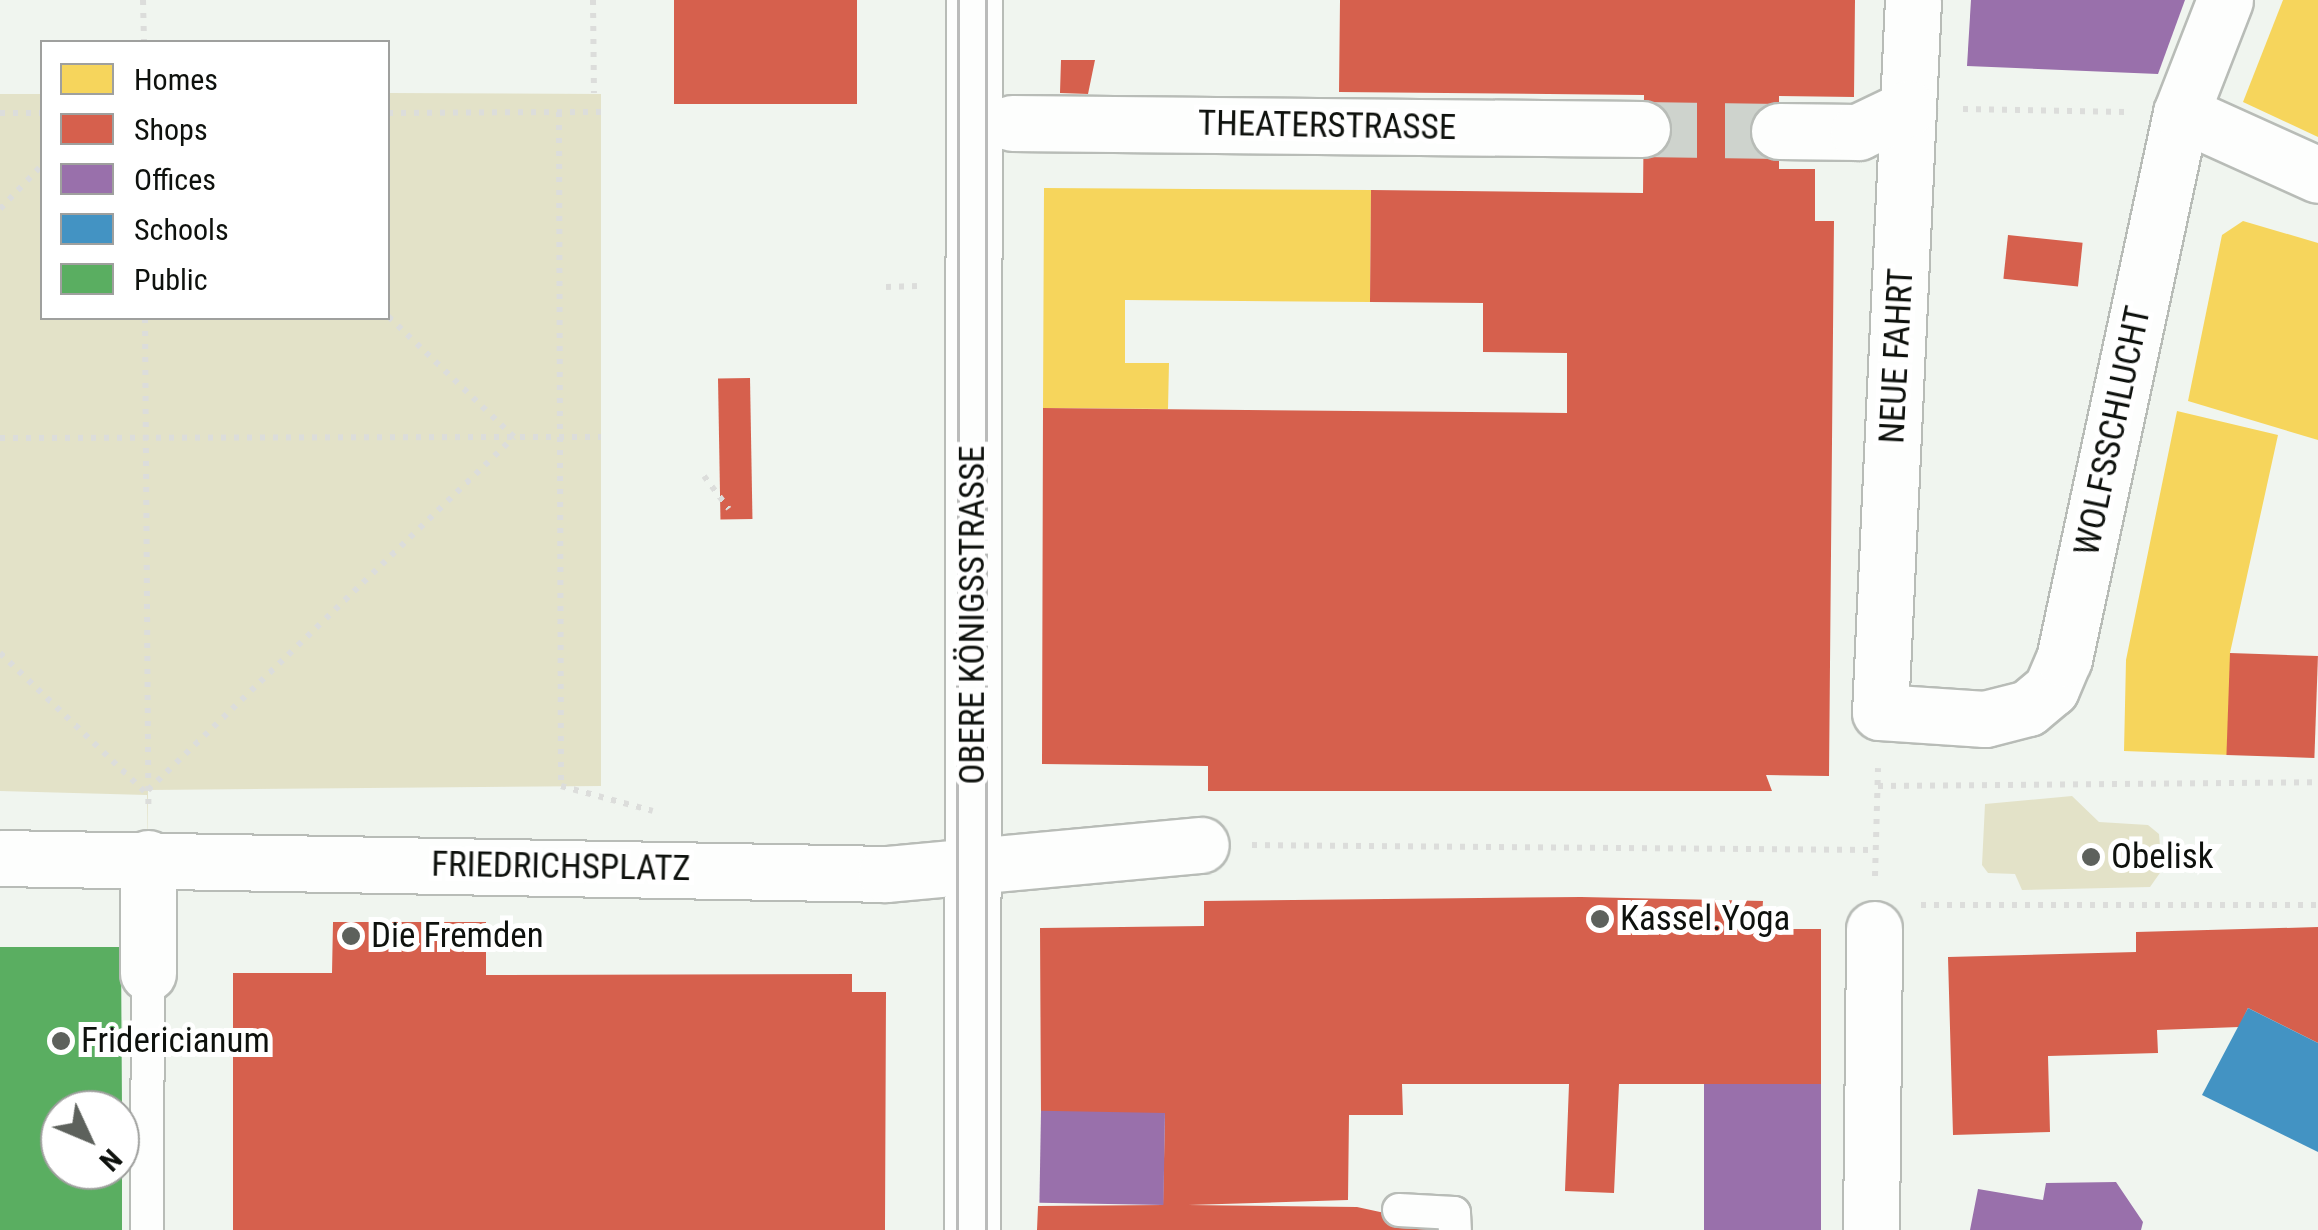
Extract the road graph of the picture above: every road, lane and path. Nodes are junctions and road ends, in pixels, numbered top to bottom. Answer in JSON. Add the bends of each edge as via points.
{"nodes":[{"id":1,"x":142,"y":0,"type":"edge"},
{"id":2,"x":593,"y":0,"type":"edge"},
{"id":3,"x":974,"y":0,"type":"edge"},
{"id":4,"x":1913,"y":0,"type":"edge"},
{"id":5,"x":2225,"y":0,"type":"edge"},
{"id":6,"x":144,"y":40,"type":"edge"},
{"id":7,"x":594,"y":93,"type":"dead end"},
{"id":8,"x":1908,"y":108,"type":"junction"},
{"id":9,"x":1976,"y":109,"type":"dead end"},
{"id":10,"x":390,"y":112,"type":"edge"},
{"id":11,"x":559,"y":112,"type":"junction"},
{"id":12,"x":602,"y":112,"type":"dead end"},
{"id":13,"x":2156,"y":112,"type":"junction"},
{"id":14,"x":0,"y":113,"type":"edge"},
{"id":15,"x":40,"y":113,"type":"edge"},
{"id":16,"x":1012,"y":123,"type":"dead end"},
{"id":17,"x":1642,"y":130,"type":"tunnel mouth"},
{"id":18,"x":1779,"y":131,"type":"tunnel mouth"},
{"id":19,"x":40,"y":167,"type":"edge"},
{"id":20,"x":2318,"y":175,"type":"edge"},
{"id":21,"x":0,"y":209,"type":"edge"},
{"id":22,"x":390,"y":318,"type":"edge"},
{"id":23,"x":145,"y":320,"type":"edge"},
{"id":24,"x":601,"y":436,"type":"dead end"},
{"id":25,"x":514,"y":437,"type":"junction"},
{"id":26,"x":560,"y":437,"type":"junction"},
{"id":27,"x":0,"y":438,"type":"edge"},
{"id":28,"x":146,"y":438,"type":"junction"},
{"id":29,"x":704,"y":476,"type":"dead end"},
{"id":30,"x":729,"y":509,"type":"dead end"},
{"id":31,"x":0,"y":653,"type":"edge"},
{"id":32,"x":1880,"y":712,"type":"junction"},
{"id":33,"x":2318,"y":782,"type":"edge"},
{"id":34,"x":562,"y":786,"type":"dead end"},
{"id":35,"x":1878,"y":786,"type":"junction"},
{"id":36,"x":148,"y":792,"type":"junction"},
{"id":37,"x":1223,"y":845,"type":"joint"},
{"id":38,"x":0,"y":858,"type":"edge"},
{"id":39,"x":148,"y":858,"type":"junction"},
{"id":40,"x":972,"y":866,"type":"junction"},
{"id":41,"x":2318,"y":905,"type":"edge"},
{"id":42,"x":1894,"y":917,"type":"joint"},
{"id":43,"x":148,"y":973,"type":"joint"},
{"id":44,"x":1399,"y":1210,"type":"dead end"},
{"id":45,"x":146,"y":1230,"type":"edge"},
{"id":46,"x":972,"y":1230,"type":"edge"},
{"id":47,"x":1455,"y":1230,"type":"edge"},
{"id":48,"x":1871,"y":1230,"type":"edge"}],
"edges":[{"from":1,"to":6,"type":"path"},
{"from":2,"to":7,"type":"path"},
{"from":3,"to":40,"type":"street","name":"OBERE KÖNIGSSTRASSE"},
{"from":4,"to":8,"type":"street","name":"NEUE FAHRT"},
{"from":5,"to":13,"type":"street","name":"WOLFSSCHLUCHT"},
{"from":8,"to":18,"type":"street","via":[[1858,132]]},
{"from":8,"to":32,"type":"street","name":"NEUE FAHRT"},
{"from":9,"to":13,"type":"path"},
{"from":10,"to":11,"type":"path"},
{"from":11,"to":12,"type":"path"},
{"from":11,"to":26,"type":"path"},
{"from":13,"to":20,"type":"street"},
{"from":13,"to":32,"type":"street","name":"WOLFSSCHLUCHT","via":[[2064,659],[2051,689],[2028,708],[1986,720]]},
{"from":14,"to":15,"type":"path"},
{"from":16,"to":17,"type":"street","name":"THEATERSTRASSE"},
{"from":19,"to":21,"type":"path"},
{"from":22,"to":25,"type":"path"},
{"from":23,"to":28,"type":"path"},
{"from":24,"to":26,"type":"path"},
{"from":25,"to":26,"type":"path"},
{"from":25,"to":28,"type":"path"},
{"from":25,"to":36,"type":"path"},
{"from":26,"to":34,"type":"path"},
{"from":27,"to":28,"type":"path"},
{"from":28,"to":36,"type":"path"},
{"from":29,"to":30,"type":"path"},
{"from":31,"to":36,"type":"path"},
{"from":32,"to":35,"type":"path"},
{"from":33,"to":35,"type":"path"},
{"from":35,"to":37,"type":"path","via":[[1876,850]]},
{"from":36,"to":39,"type":"path"},
{"from":37,"to":40,"type":"street","name":"FRIEDRICHSPLATZ"},
{"from":38,"to":39,"type":"street","name":"FRIEDRICHSPLATZ"},
{"from":39,"to":40,"type":"street","name":"FRIEDRICHSPLATZ","via":[[886,874]]},
{"from":39,"to":43,"type":"street"},
{"from":40,"to":46,"type":"street","name":"OBERE KÖNIGSSTRASSE"},
{"from":41,"to":42,"type":"path"},
{"from":42,"to":48,"type":"street"},
{"from":43,"to":45,"type":"lane"},
{"from":44,"to":47,"type":"lane","via":[[1454,1213]]}]}
